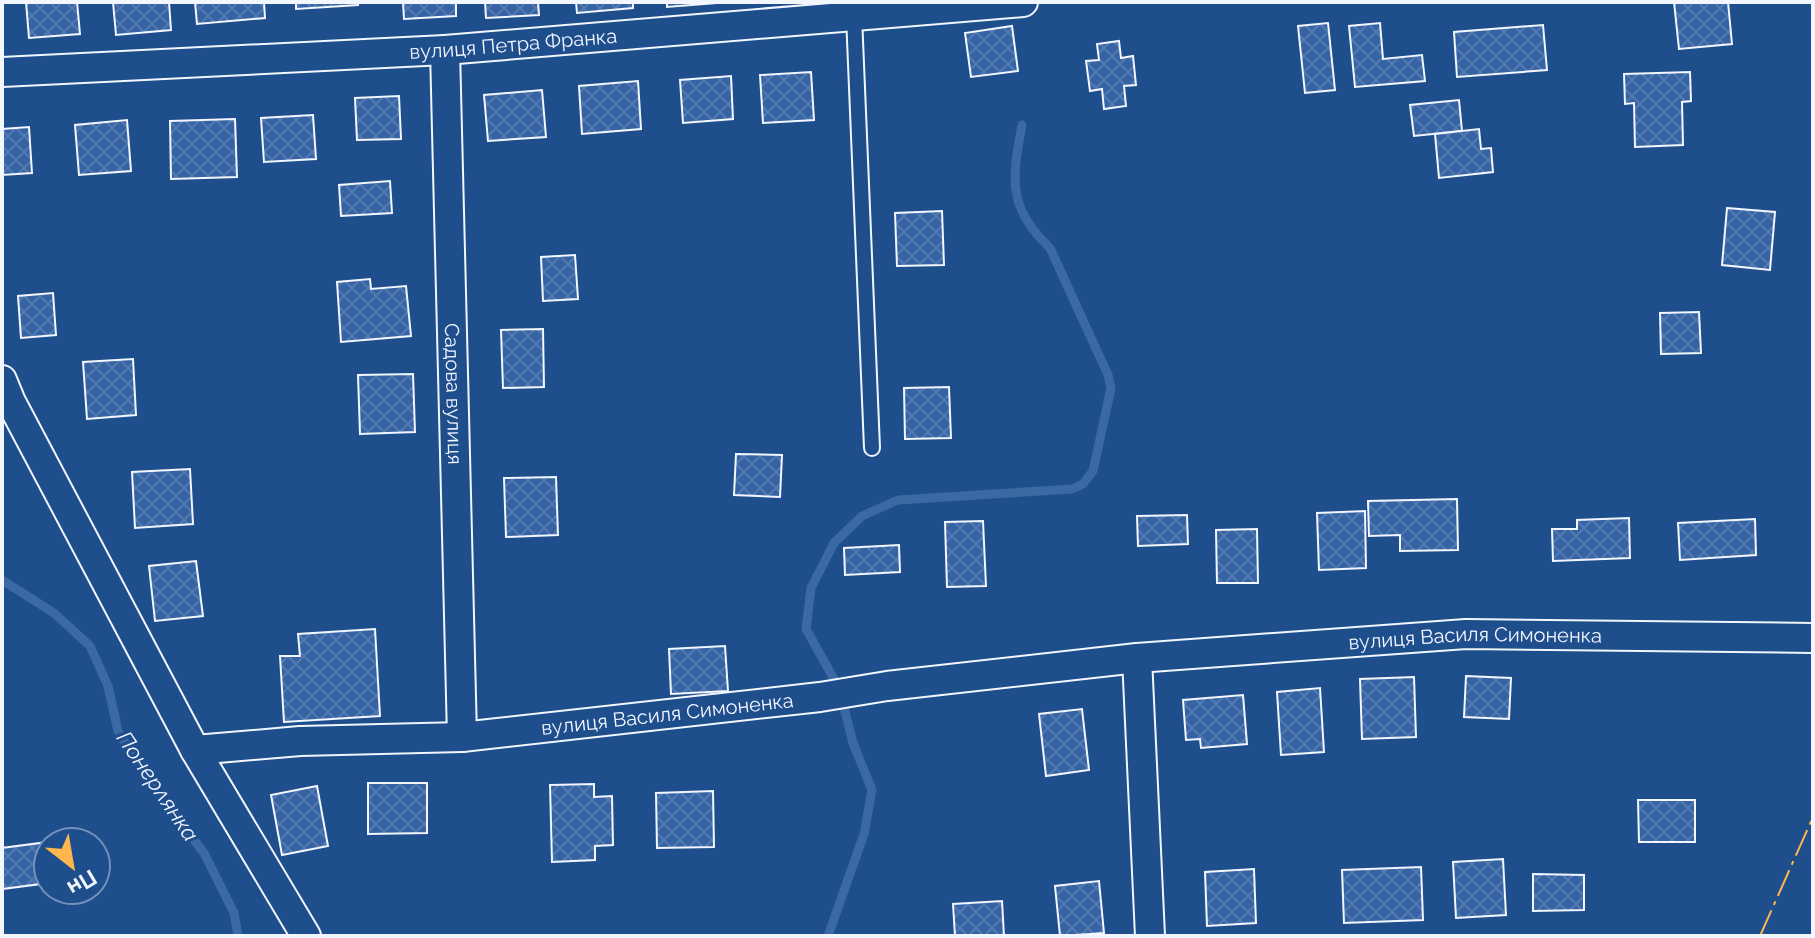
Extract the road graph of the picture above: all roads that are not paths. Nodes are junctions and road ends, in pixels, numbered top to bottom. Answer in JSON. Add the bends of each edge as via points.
{"nodes":[{"id":1,"x":1023,"y":2,"type":"edge"},
{"id":2,"x":854,"y":16,"type":"junction"},
{"id":3,"x":445,"y":50,"type":"junction"},
{"id":4,"x":2,"y":72,"type":"edge"},
{"id":5,"x":2,"y":380,"type":"edge"},
{"id":6,"x":872,"y":448,"type":"dead end"},
{"id":7,"x":1813,"y":638,"type":"edge"},
{"id":8,"x":1137,"y":658,"type":"junction"},
{"id":9,"x":462,"y":737,"type":"junction"},
{"id":10,"x":195,"y":750,"type":"junction"},
{"id":11,"x":306,"y":936,"type":"edge"},
{"id":12,"x":1150,"y":936,"type":"edge"}],
"edges":[{"from":1,"to":2,"type":"street","name":"вулиця Петра Франка"},
{"from":2,"to":3,"type":"street","name":"вулиця Петра Франка"},
{"from":2,"to":6,"type":"lane"},
{"from":3,"to":4,"type":"street","name":"вулиця Петра Франка"},
{"from":3,"to":9,"type":"street","name":"Садова вулиця"},
{"from":5,"to":10,"type":"street"},
{"from":7,"to":8,"type":"street","name":"вулиця Василя Симоненка","via":[[1466,634]]},
{"from":8,"to":9,"type":"street","name":"вулиця Василя Симоненка"},
{"from":8,"to":12,"type":"street"},
{"from":9,"to":10,"type":"street","name":"вулиця Василя Симоненка"},
{"from":10,"to":11,"type":"street"}]}
